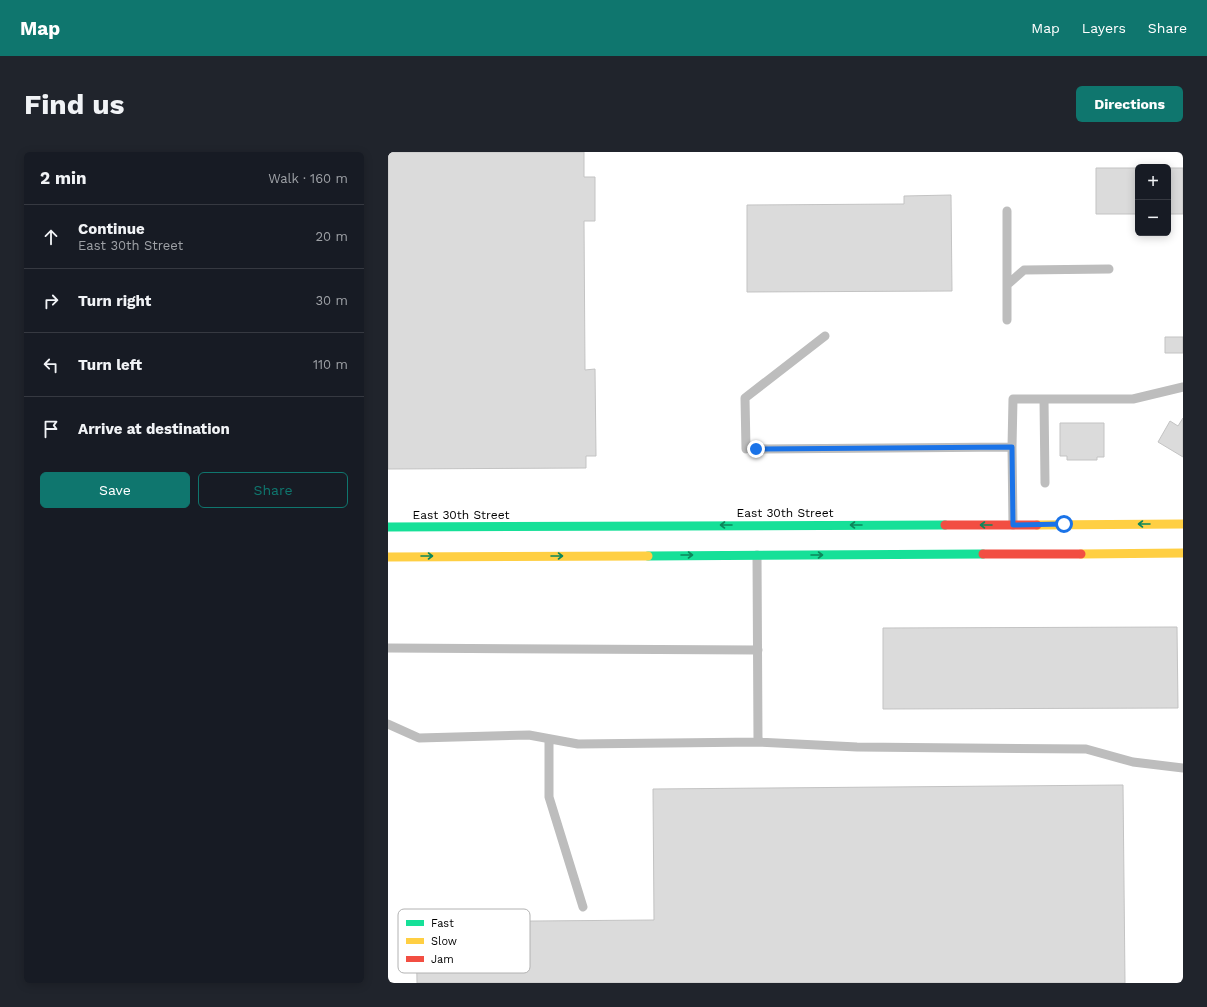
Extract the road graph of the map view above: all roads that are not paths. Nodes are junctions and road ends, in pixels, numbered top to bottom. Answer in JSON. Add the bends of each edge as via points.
{"nodes":[{"id":1,"x":1007,"y":211,"type":"dead end"},
{"id":2,"x":1110,"y":269,"type":"dead end"},
{"id":3,"x":1007,"y":285,"type":"junction"},
{"id":4,"x":1007,"y":320,"type":"dead end"},
{"id":5,"x":825,"y":336,"type":"dead end"},
{"id":6,"x":1183,"y":387,"type":"edge"},
{"id":7,"x":1044,"y":399,"type":"junction"},
{"id":8,"x":1012,"y":447,"type":"junction"},
{"id":9,"x":1045,"y":483,"type":"dead end"},
{"id":10,"x":1183,"y":524,"type":"edge"},
{"id":11,"x":1013,"y":525,"type":"junction"},
{"id":12,"x":388,"y":527,"type":"edge"},
{"id":13,"x":1183,"y":553,"type":"edge"},
{"id":14,"x":757,"y":555,"type":"junction"},
{"id":15,"x":388,"y":557,"type":"edge"},
{"id":16,"x":388,"y":648,"type":"edge"},
{"id":17,"x":758,"y":650,"type":"junction"},
{"id":18,"x":388,"y":724,"type":"edge"},
{"id":19,"x":549,"y":739,"type":"junction"},
{"id":20,"x":758,"y":742,"type":"junction"},
{"id":21,"x":1183,"y":768,"type":"edge"},
{"id":22,"x":583,"y":907,"type":"dead end"}],
"edges":[{"from":1,"to":3,"type":"lane"},
{"from":2,"to":3,"type":"lane","via":[[1024,270]]},
{"from":3,"to":4,"type":"lane"},
{"from":5,"to":8,"type":"lane","via":[[745,398],[751,449]]},
{"from":6,"to":7,"type":"lane","via":[[1133,399]]},
{"from":7,"to":8,"type":"lane","via":[[1014,399]]},
{"from":7,"to":9,"type":"lane"},
{"from":8,"to":11,"type":"lane"},
{"from":10,"to":11,"type":"main road","name":"East 30th Street","one_way":true},
{"from":11,"to":12,"type":"main road","name":"East 30th Street","one_way":true},
{"from":14,"to":13,"type":"main road","one_way":true},
{"from":15,"to":14,"type":"main road","one_way":true},
{"from":14,"to":17,"type":"lane"},
{"from":16,"to":17,"type":"lane"},
{"from":17,"to":20,"type":"lane"},
{"from":18,"to":19,"type":"lane","via":[[419,738],[529,736]]},
{"from":19,"to":20,"type":"lane","via":[[578,744]]},
{"from":19,"to":22,"type":"lane","via":[[550,797]]},
{"from":20,"to":21,"type":"lane","via":[[857,747],[1086,749],[1133,762]]}]}
